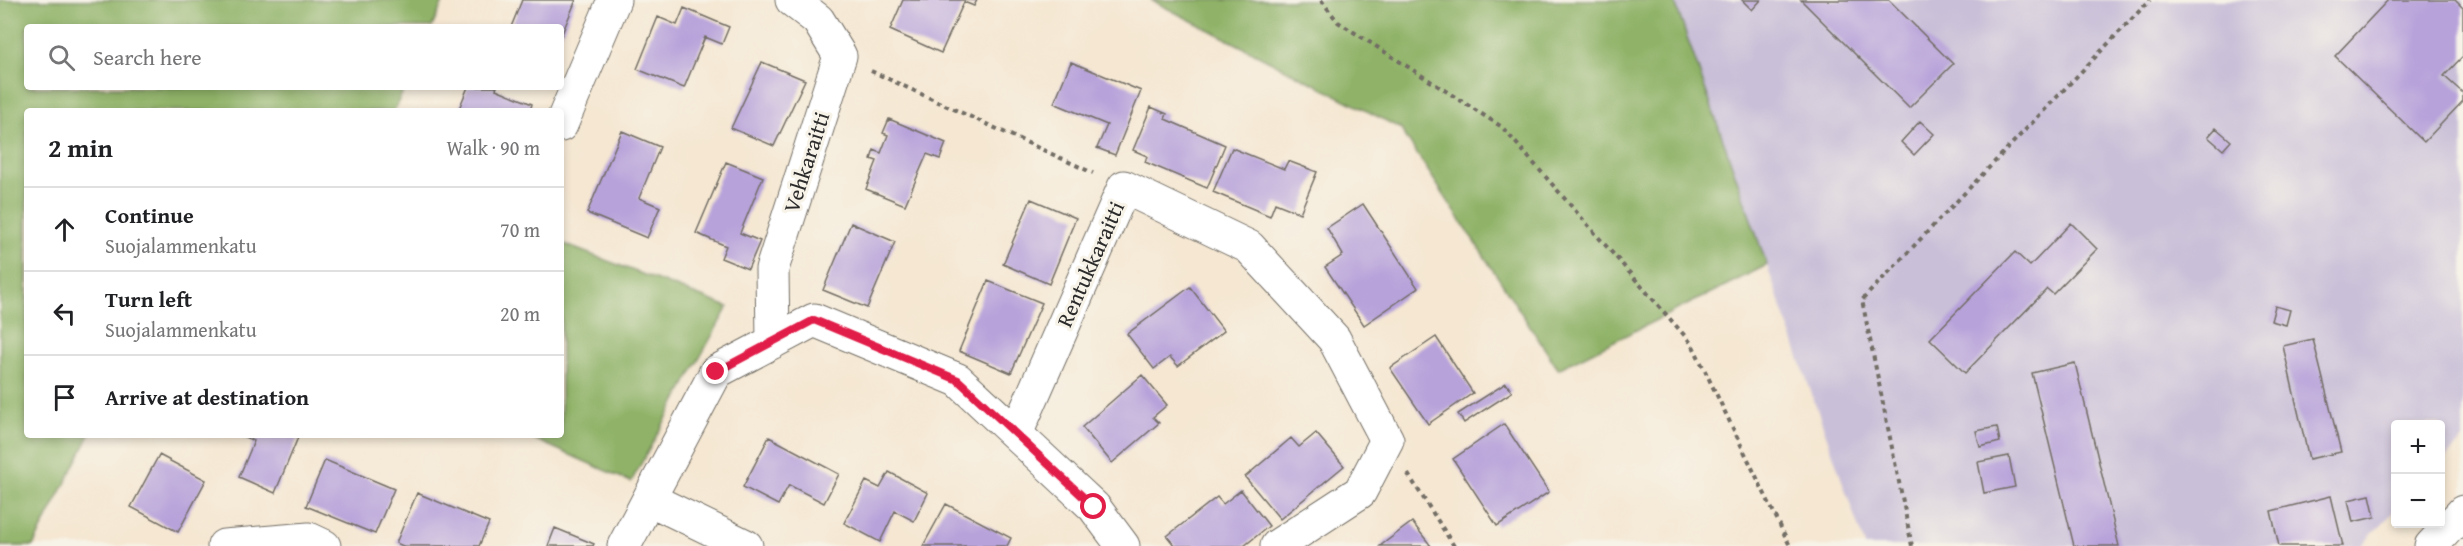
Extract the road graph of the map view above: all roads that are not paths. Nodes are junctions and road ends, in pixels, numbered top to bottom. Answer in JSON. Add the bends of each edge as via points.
{"nodes":[{"id":1,"x":614,"y":0,"type":"edge"},
{"id":2,"x":792,"y":0,"type":"edge"},
{"id":3,"x":564,"y":118,"type":"edge"},
{"id":4,"x":773,"y":342,"type":"junction"},
{"id":5,"x":1016,"y":434,"type":"junction"},
{"id":6,"x":649,"y":499,"type":"junction"},
{"id":7,"x":2463,"y":512,"type":"edge"},
{"id":8,"x":224,"y":546,"type":"edge"},
{"id":9,"x":324,"y":546,"type":"edge"},
{"id":10,"x":624,"y":546,"type":"edge"},
{"id":11,"x":746,"y":546,"type":"edge"},
{"id":12,"x":1123,"y":546,"type":"edge"},
{"id":13,"x":1277,"y":546,"type":"edge"},
{"id":14,"x":2431,"y":546,"type":"edge"}],
"edges":[{"from":1,"to":3,"type":"street"},
{"from":2,"to":4,"type":"street","name":"Vehkaraitti","via":[[818,20],[840,56],[772,269]]},
{"from":4,"to":5,"type":"street","via":[[814,320],[958,380]]},
{"from":4,"to":6,"type":"street","via":[[716,372]]},
{"from":5,"to":12,"type":"street","via":[[1094,507]]},
{"from":5,"to":13,"type":"street","name":"Rentukkaraitti","via":[[1124,187],[1249,247],[1334,339],[1387,440],[1360,492]]},
{"from":6,"to":10,"type":"street"},
{"from":6,"to":11,"type":"street"},
{"from":7,"to":14,"type":"street"},
{"from":8,"to":9,"type":"street","via":[[309,539]]}]}
